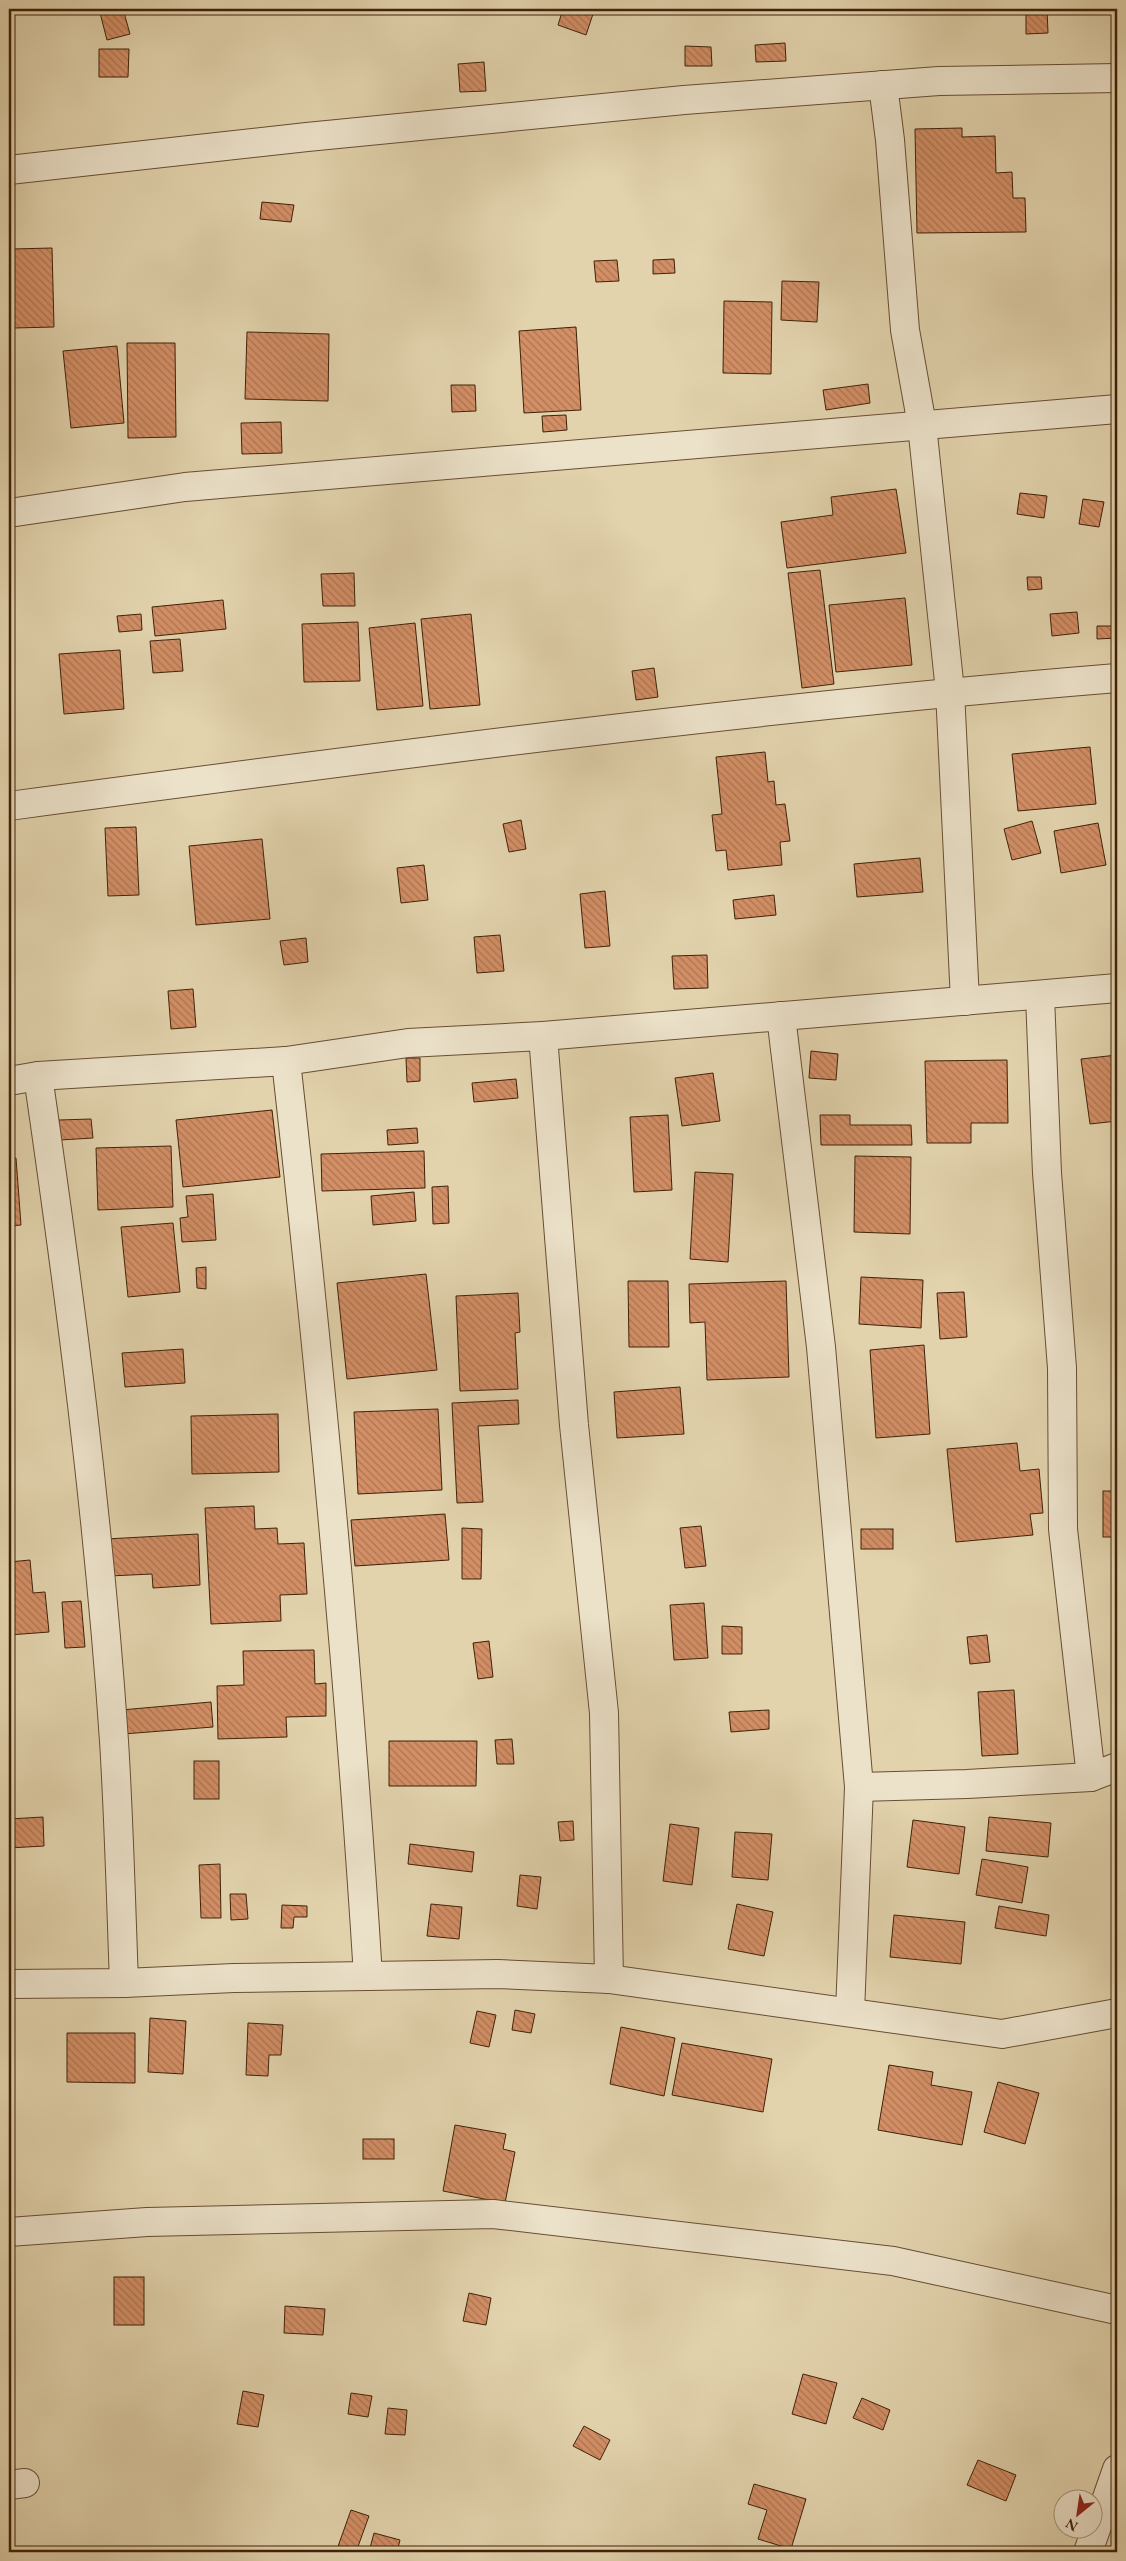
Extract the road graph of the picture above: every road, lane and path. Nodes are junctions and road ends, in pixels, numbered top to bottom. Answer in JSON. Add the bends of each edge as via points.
{"nodes":[{"id":1,"x":1117,"y":78,"type":"edge"},
{"id":2,"x":883,"y":85,"type":"junction"},
{"id":3,"x":9,"y":170,"type":"edge"},
{"id":4,"x":1117,"y":409,"type":"edge"},
{"id":5,"x":922,"y":425,"type":"junction"},
{"id":6,"x":9,"y":513,"type":"edge"},
{"id":7,"x":1117,"y":678,"type":"edge"},
{"id":8,"x":950,"y":691,"type":"junction"},
{"id":9,"x":9,"y":806,"type":"edge"},
{"id":10,"x":1117,"y":988,"type":"edge"},
{"id":11,"x":1040,"y":996,"type":"junction"},
{"id":12,"x":965,"y":1001,"type":"junction"},
{"id":13,"x":781,"y":1016,"type":"junction"},
{"id":14,"x":543,"y":1036,"type":"junction"},
{"id":15,"x":286,"y":1061,"type":"junction"},
{"id":16,"x":38,"y":1076,"type":"junction"},
{"id":17,"x":9,"y":1081,"type":"edge"},
{"id":18,"x":1117,"y":1766,"type":"edge"},
{"id":19,"x":1091,"y":1777,"type":"junction"},
{"id":20,"x":859,"y":1787,"type":"junction"},
{"id":21,"x":368,"y":1976,"type":"junction"},
{"id":22,"x":610,"y":1979,"type":"junction"},
{"id":23,"x":124,"y":1983,"type":"junction"},
{"id":24,"x":9,"y":1984,"type":"edge"},
{"id":25,"x":850,"y":2012,"type":"junction"},
{"id":26,"x":1117,"y":2013,"type":"edge"},
{"id":27,"x":9,"y":2232,"type":"edge"},
{"id":28,"x":1117,"y":2310,"type":"edge"},
{"id":29,"x":1117,"y":2469,"type":"edge"},
{"id":30,"x":1088,"y":2552,"type":"edge"}],
"edges":[{"from":1,"to":2,"type":"street"},
{"from":2,"to":3,"type":"street","via":[[664,102]]},
{"from":2,"to":5,"type":"street","via":[[905,330]]},
{"from":4,"to":5,"type":"street"},
{"from":5,"to":6,"type":"street","via":[[185,487]]},
{"from":5,"to":8,"type":"street"},
{"from":7,"to":8,"type":"street"},
{"from":8,"to":9,"type":"street","via":[[323,764]]},
{"from":8,"to":12,"type":"street"},
{"from":10,"to":11,"type":"street"},
{"from":11,"to":12,"type":"street"},
{"from":11,"to":19,"type":"street","via":[[1047,1173],[1062,1368],[1063,1529]]},
{"from":12,"to":13,"type":"street"},
{"from":13,"to":14,"type":"street"},
{"from":13,"to":20,"type":"street","via":[[821,1347]]},
{"from":14,"to":15,"type":"street","via":[[408,1044]]},
{"from":14,"to":22,"type":"street","via":[[574,1425],[604,1713]]},
{"from":15,"to":16,"type":"street"},
{"from":15,"to":21,"type":"street","via":[[318,1340],[355,1764]]},
{"from":16,"to":17,"type":"street"},
{"from":16,"to":23,"type":"street","via":[[71,1306],[94,1518],[114,1740]]},
{"from":18,"to":19,"type":"street"},
{"from":19,"to":20,"type":"street"},
{"from":20,"to":25,"type":"street"},
{"from":21,"to":22,"type":"street","via":[[498,1974]]},
{"from":21,"to":23,"type":"street"},
{"from":22,"to":25,"type":"street"},
{"from":23,"to":24,"type":"street"},
{"from":25,"to":26,"type":"street","via":[[1002,2034]]},
{"from":27,"to":28,"type":"street","via":[[147,2222],[493,2214],[893,2260]]},
{"from":29,"to":30,"type":"street"}]}
